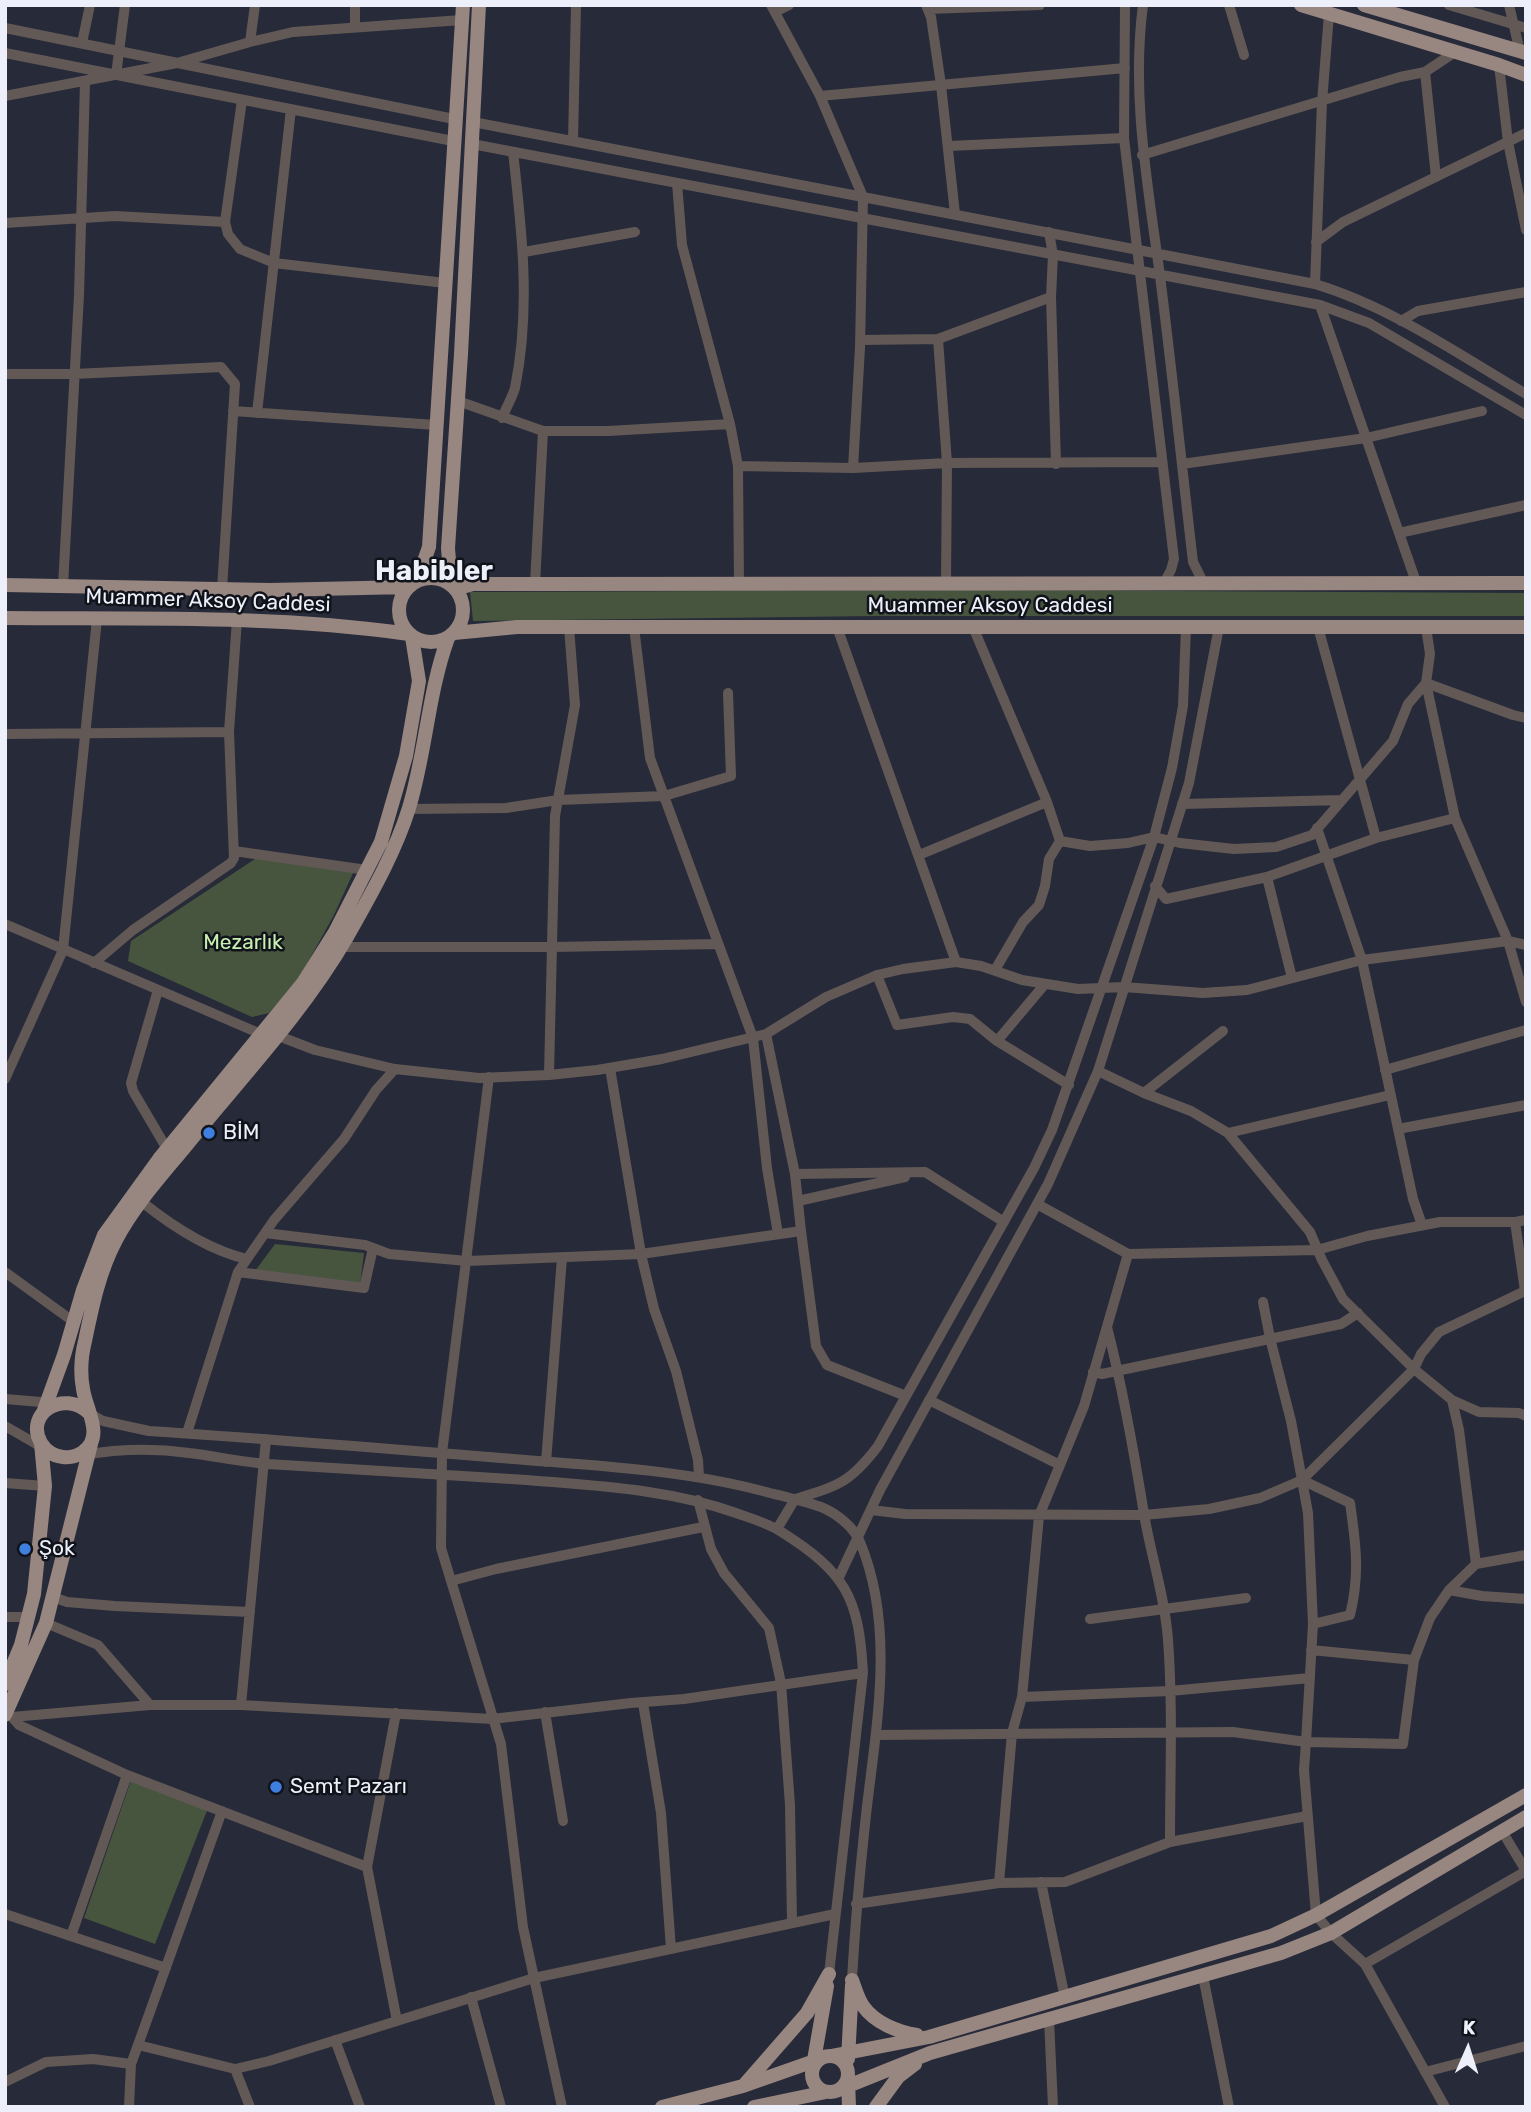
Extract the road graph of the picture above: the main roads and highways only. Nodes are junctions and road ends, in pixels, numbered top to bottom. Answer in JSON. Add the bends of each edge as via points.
{"nodes":[{"id":1,"x":479,"y":5,"type":"edge"},
{"id":2,"x":1301,"y":5,"type":"edge"},
{"id":3,"x":1364,"y":5,"type":"edge"},
{"id":4,"x":462,"y":12,"type":"edge"},
{"id":5,"x":1523,"y":52,"type":"edge"},
{"id":6,"x":1526,"y":75,"type":"edge"},
{"id":7,"x":1526,"y":583,"type":"edge"},
{"id":8,"x":413,"y":584,"type":"junction"},
{"id":9,"x":5,"y":585,"type":"edge"},
{"id":10,"x":453,"y":587,"type":"junction"},
{"id":11,"x":5,"y":618,"type":"edge"},
{"id":12,"x":1526,"y":627,"type":"edge"},
{"id":13,"x":411,"y":635,"type":"junction"},
{"id":14,"x":451,"y":635,"type":"junction"},
{"id":15,"x":269,"y":1035,"type":"junction"},
{"id":16,"x":48,"y":1407,"type":"junction"},
{"id":17,"x":89,"y":1413,"type":"junction"},
{"id":18,"x":93,"y":1439,"type":"junction"},
{"id":19,"x":43,"y":1447,"type":"junction"},
{"id":20,"x":5,"y":1684,"type":"edge"},
{"id":21,"x":8,"y":1716,"type":"edge"},
{"id":22,"x":1526,"y":1795,"type":"edge"},
{"id":23,"x":1526,"y":1817,"type":"edge"},
{"id":24,"x":929,"y":2037,"type":"junction"},
{"id":25,"x":848,"y":2053,"type":"junction"},
{"id":26,"x":930,"y":2053,"type":"junction"},
{"id":27,"x":828,"y":2078,"type":"edge"},
{"id":28,"x":743,"y":2086,"type":"junction"},
{"id":29,"x":662,"y":2107,"type":"edge"},
{"id":30,"x":754,"y":2107,"type":"edge"},
{"id":31,"x":849,"y":2107,"type":"edge"},
{"id":32,"x":876,"y":2107,"type":"edge"}],
"edges":[{"from":1,"to":10,"type":"main road","via":[[448,548]]},
{"from":2,"to":6,"type":"main road"},
{"from":3,"to":5,"type":"main road"},
{"from":4,"to":8,"type":"main road","via":[[429,547]]},
{"from":7,"to":10,"type":"main road","name":"Muammer Aksoy Caddesi"},
{"from":8,"to":9,"type":"main road","name":"Muammer Aksoy Caddesi","via":[[222,589]]},
{"from":8,"to":10,"type":"main road","via":[[434,578]]},
{"from":8,"to":13,"type":"main road","via":[[403,594],[398,613]]},
{"from":10,"to":14,"type":"main road","via":[[463,612]]},
{"from":11,"to":13,"type":"main road","name":"Muammer Aksoy Caddesi","via":[[237,620]]},
{"from":12,"to":14,"type":"main road","name":"Muammer Aksoy Caddesi","via":[[517,627]]},
{"from":13,"to":14,"type":"main road","via":[[430,643]]},
{"from":13,"to":15,"type":"main road","via":[[419,681],[406,756],[380,842],[335,932]]},
{"from":14,"to":15,"type":"main road","via":[[439,662],[408,809],[391,853],[313,990]]},
{"from":15,"to":16,"type":"main road","via":[[167,1149],[104,1235]]},
{"from":15,"to":17,"type":"main road","via":[[115,1241],[95,1294],[81,1356]]},
{"from":16,"to":17,"type":"main road","via":[[74,1403]]},
{"from":16,"to":19,"type":"main road","via":[[38,1424]]},
{"from":17,"to":18,"type":"main road"},
{"from":18,"to":19,"type":"main road","via":[[74,1457],[55,1456]]},
{"from":18,"to":21,"type":"main road","via":[[46,1623]]},
{"from":19,"to":20,"type":"main road","via":[[46,1486],[34,1594],[21,1646]]},
{"from":22,"to":24,"type":"main road","via":[[1271,1936]]},
{"from":23,"to":26,"type":"main road","via":[[1331,1933],[1281,1953]]},
{"from":24,"to":25,"type":"main road"},
{"from":24,"to":25,"type":"main road","via":[[900,2033],[878,2020],[863,2006],[852,1980]]},
{"from":25,"to":27,"type":"main road"},
{"from":26,"to":27,"type":"main road"},
{"from":26,"to":32,"type":"main road","via":[[898,2077]]},
{"from":27,"to":28,"type":"main road"},
{"from":27,"to":28,"type":"main road","via":[[830,1974],[800,2023]]},
{"from":27,"to":30,"type":"main road"},
{"from":27,"to":31,"type":"main road"},
{"from":28,"to":29,"type":"main road"}]}
